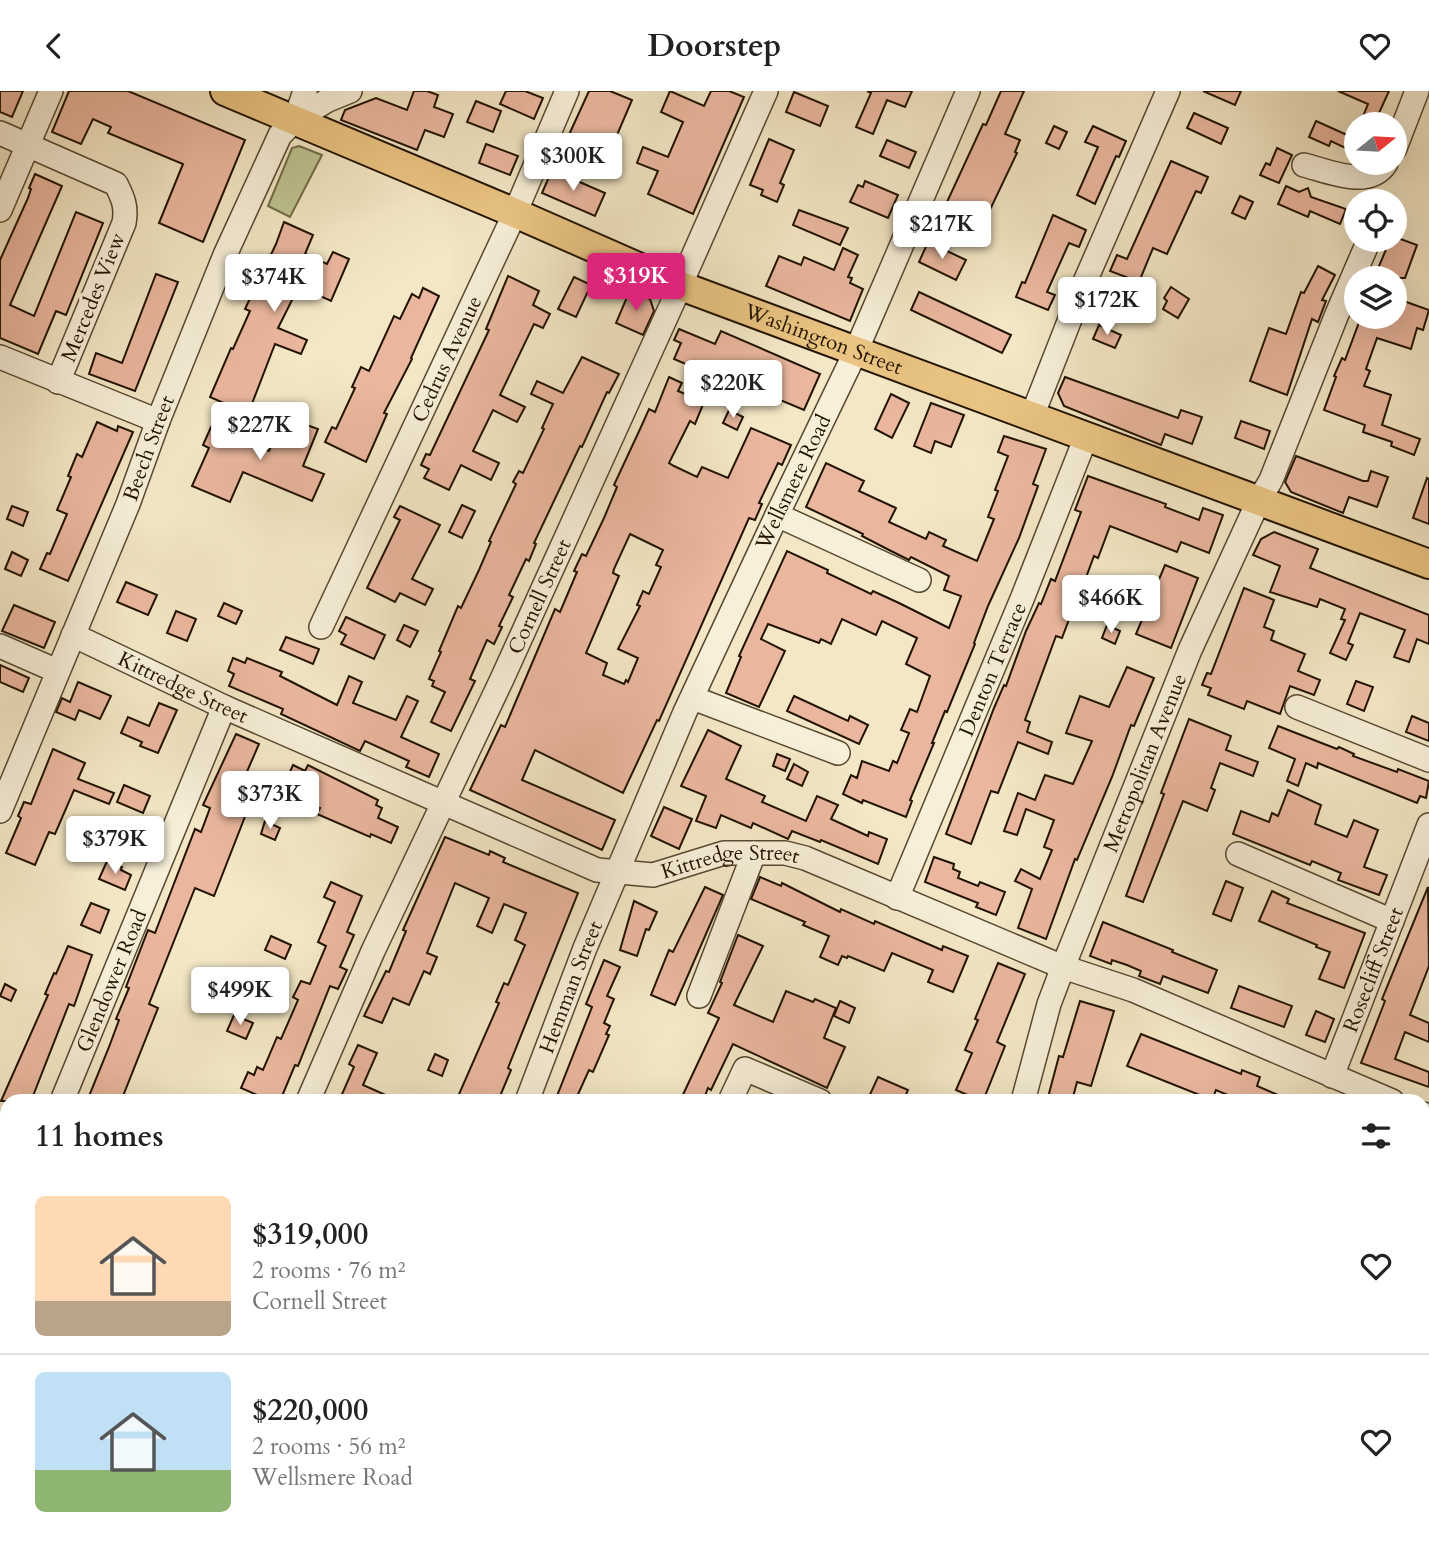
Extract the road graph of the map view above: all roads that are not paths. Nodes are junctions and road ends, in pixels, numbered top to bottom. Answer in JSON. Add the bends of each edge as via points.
{"nodes":[{"id":1,"x":51,"y":91,"type":"edge"},
{"id":2,"x":225,"y":91,"type":"edge"},
{"id":3,"x":305,"y":91,"type":"edge"},
{"id":4,"x":349,"y":91,"type":"edge"},
{"id":5,"x":567,"y":91,"type":"edge"},
{"id":6,"x":766,"y":91,"type":"edge"},
{"id":7,"x":968,"y":91,"type":"edge"},
{"id":8,"x":1168,"y":91,"type":"edge"},
{"id":9,"x":1418,"y":91,"type":"edge"},
{"id":10,"x":1407,"y":118,"type":"edge"},
{"id":11,"x":295,"y":120,"type":"junction"},
{"id":12,"x":0,"y":134,"type":"edge"},
{"id":13,"x":28,"y":145,"type":"junction"},
{"id":14,"x":1304,"y":165,"type":"dead end"},
{"id":15,"x":1344,"y":174,"type":"edge"},
{"id":16,"x":1347,"y":175,"type":"edge"},
{"id":17,"x":1366,"y":175,"type":"edge"},
{"id":18,"x":0,"y":209,"type":"edge"},
{"id":19,"x":515,"y":213,"type":"junction"},
{"id":20,"x":1364,"y":252,"type":"edge"},
{"id":21,"x":681,"y":286,"type":"junction"},
{"id":22,"x":856,"y":351,"type":"junction"},
{"id":23,"x":0,"y":358,"type":"edge"},
{"id":24,"x":58,"y":382,"type":"junction"},
{"id":25,"x":1032,"y":416,"type":"junction"},
{"id":26,"x":158,"y":421,"type":"junction"},
{"id":27,"x":1086,"y":437,"type":"junction"},
{"id":28,"x":1258,"y":502,"type":"junction"},
{"id":29,"x":777,"y":515,"type":"junction"},
{"id":30,"x":1429,"y":564,"type":"edge"},
{"id":31,"x":919,"y":580,"type":"dead end"},
{"id":32,"x":321,"y":627,"type":"dead end"},
{"id":33,"x":73,"y":635,"type":"junction"},
{"id":34,"x":0,"y":646,"type":"edge"},
{"id":35,"x":57,"y":671,"type":"junction"},
{"id":36,"x":693,"y":698,"type":"junction"},
{"id":37,"x":224,"y":707,"type":"junction"},
{"id":38,"x":1297,"y":707,"type":"dead end"},
{"id":39,"x":838,"y":753,"type":"dead end"},
{"id":40,"x":1429,"y":760,"type":"edge"},
{"id":41,"x":442,"y":803,"type":"junction"},
{"id":42,"x":0,"y":811,"type":"edge"},
{"id":43,"x":1427,"y":839,"type":"edge"},
{"id":44,"x":754,"y":853,"type":"junction"},
{"id":45,"x":1238,"y":854,"type":"dead end"},
{"id":46,"x":617,"y":873,"type":"junction"},
{"id":47,"x":897,"y":898,"type":"junction"},
{"id":48,"x":1392,"y":921,"type":"junction"},
{"id":49,"x":1063,"y":967,"type":"junction"},
{"id":50,"x":699,"y":996,"type":"dead end"},
{"id":51,"x":1332,"y":1076,"type":"junction"},
{"id":52,"x":65,"y":1094,"type":"edge"},
{"id":53,"x":311,"y":1094,"type":"edge"},
{"id":54,"x":530,"y":1094,"type":"edge"},
{"id":55,"x":733,"y":1094,"type":"edge"},
{"id":56,"x":804,"y":1094,"type":"edge"},
{"id":57,"x":1025,"y":1094,"type":"edge"},
{"id":58,"x":1375,"y":1094,"type":"edge"}],
"edges":[{"from":1,"to":13,"type":"street"},
{"from":2,"to":11,"type":"main road","name":"Washington Street"},
{"from":3,"to":11,"type":"street","name":"Beech Street"},
{"from":4,"to":11,"type":"street"},
{"from":5,"to":19,"type":"street","name":"Cedrus Avenue"},
{"from":6,"to":21,"type":"street","name":"Cornell Street"},
{"from":7,"to":22,"type":"street","name":"Wellsmere Road"},
{"from":8,"to":25,"type":"street"},
{"from":9,"to":10,"type":"street"},
{"from":11,"to":19,"type":"main road","name":"Washington Street"},
{"from":11,"to":26,"type":"street","name":"Beech Street","via":[[280,135],[230,243]]},
{"from":12,"to":13,"type":"street","name":"Mercedes View"},
{"from":13,"to":18,"type":"street"},
{"from":13,"to":24,"type":"street","name":"Mercedes View","via":[[116,184],[126,212]]},
{"from":14,"to":15,"type":"street"},
{"from":16,"to":17,"type":"street"},
{"from":19,"to":21,"type":"main road","name":"Washington Street"},
{"from":19,"to":32,"type":"street","name":"Cedrus Avenue"},
{"from":20,"to":28,"type":"street","name":"Metropolitan Avenue"},
{"from":21,"to":22,"type":"main road","name":"Washington Street"},
{"from":21,"to":41,"type":"street","name":"Cornell Street"},
{"from":22,"to":25,"type":"main road","name":"Washington Street"},
{"from":22,"to":29,"type":"street","name":"Wellsmere Road"},
{"from":23,"to":24,"type":"street"},
{"from":24,"to":26,"type":"street"},
{"from":25,"to":27,"type":"main road","name":"Washington Street"},
{"from":26,"to":33,"type":"street","name":"Beech Street"},
{"from":27,"to":28,"type":"main road","name":"Washington Street"},
{"from":27,"to":47,"type":"street","name":"Denton Terrace"},
{"from":28,"to":30,"type":"main road","name":"Washington Street"},
{"from":28,"to":49,"type":"street","name":"Metropolitan Avenue","via":[[1190,650]]},
{"from":29,"to":31,"type":"street"},
{"from":29,"to":36,"type":"street","name":"Wellsmere Road"},
{"from":33,"to":35,"type":"street","name":"Beech Street"},
{"from":33,"to":37,"type":"street","name":"Kittredge Street"},
{"from":34,"to":35,"type":"street"},
{"from":35,"to":42,"type":"street","name":"Beech Street"},
{"from":36,"to":39,"type":"street"},
{"from":36,"to":46,"type":"street","name":"Wellsmere Road"},
{"from":37,"to":41,"type":"street","name":"Kittredge Street"},
{"from":37,"to":52,"type":"street","name":"Glendower Road"},
{"from":38,"to":40,"type":"street"},
{"from":41,"to":46,"type":"street","name":"Kittredge Street","via":[[597,870]]},
{"from":41,"to":53,"type":"street","name":"Cornell Street"},
{"from":43,"to":48,"type":"street","name":"Rosecliff Street"},
{"from":44,"to":46,"type":"street","name":"Kittredge Street","via":[[724,853],[653,875]]},
{"from":44,"to":47,"type":"street","name":"Kittredge Street","via":[[805,858]]},
{"from":44,"to":50,"type":"street"},
{"from":45,"to":48,"type":"street"},
{"from":46,"to":54,"type":"street","name":"Hemman Street"},
{"from":47,"to":49,"type":"street","name":"Kittredge Street"},
{"from":48,"to":51,"type":"street","name":"Rosecliff Street"},
{"from":49,"to":51,"type":"street","name":"Kittredge Street","via":[[1133,991]]},
{"from":49,"to":57,"type":"street","name":"Metropolitan Avenue"},
{"from":51,"to":58,"type":"street","name":"Kittredge Street"},
{"from":55,"to":56,"type":"street","via":[[745,1069]]}]}
